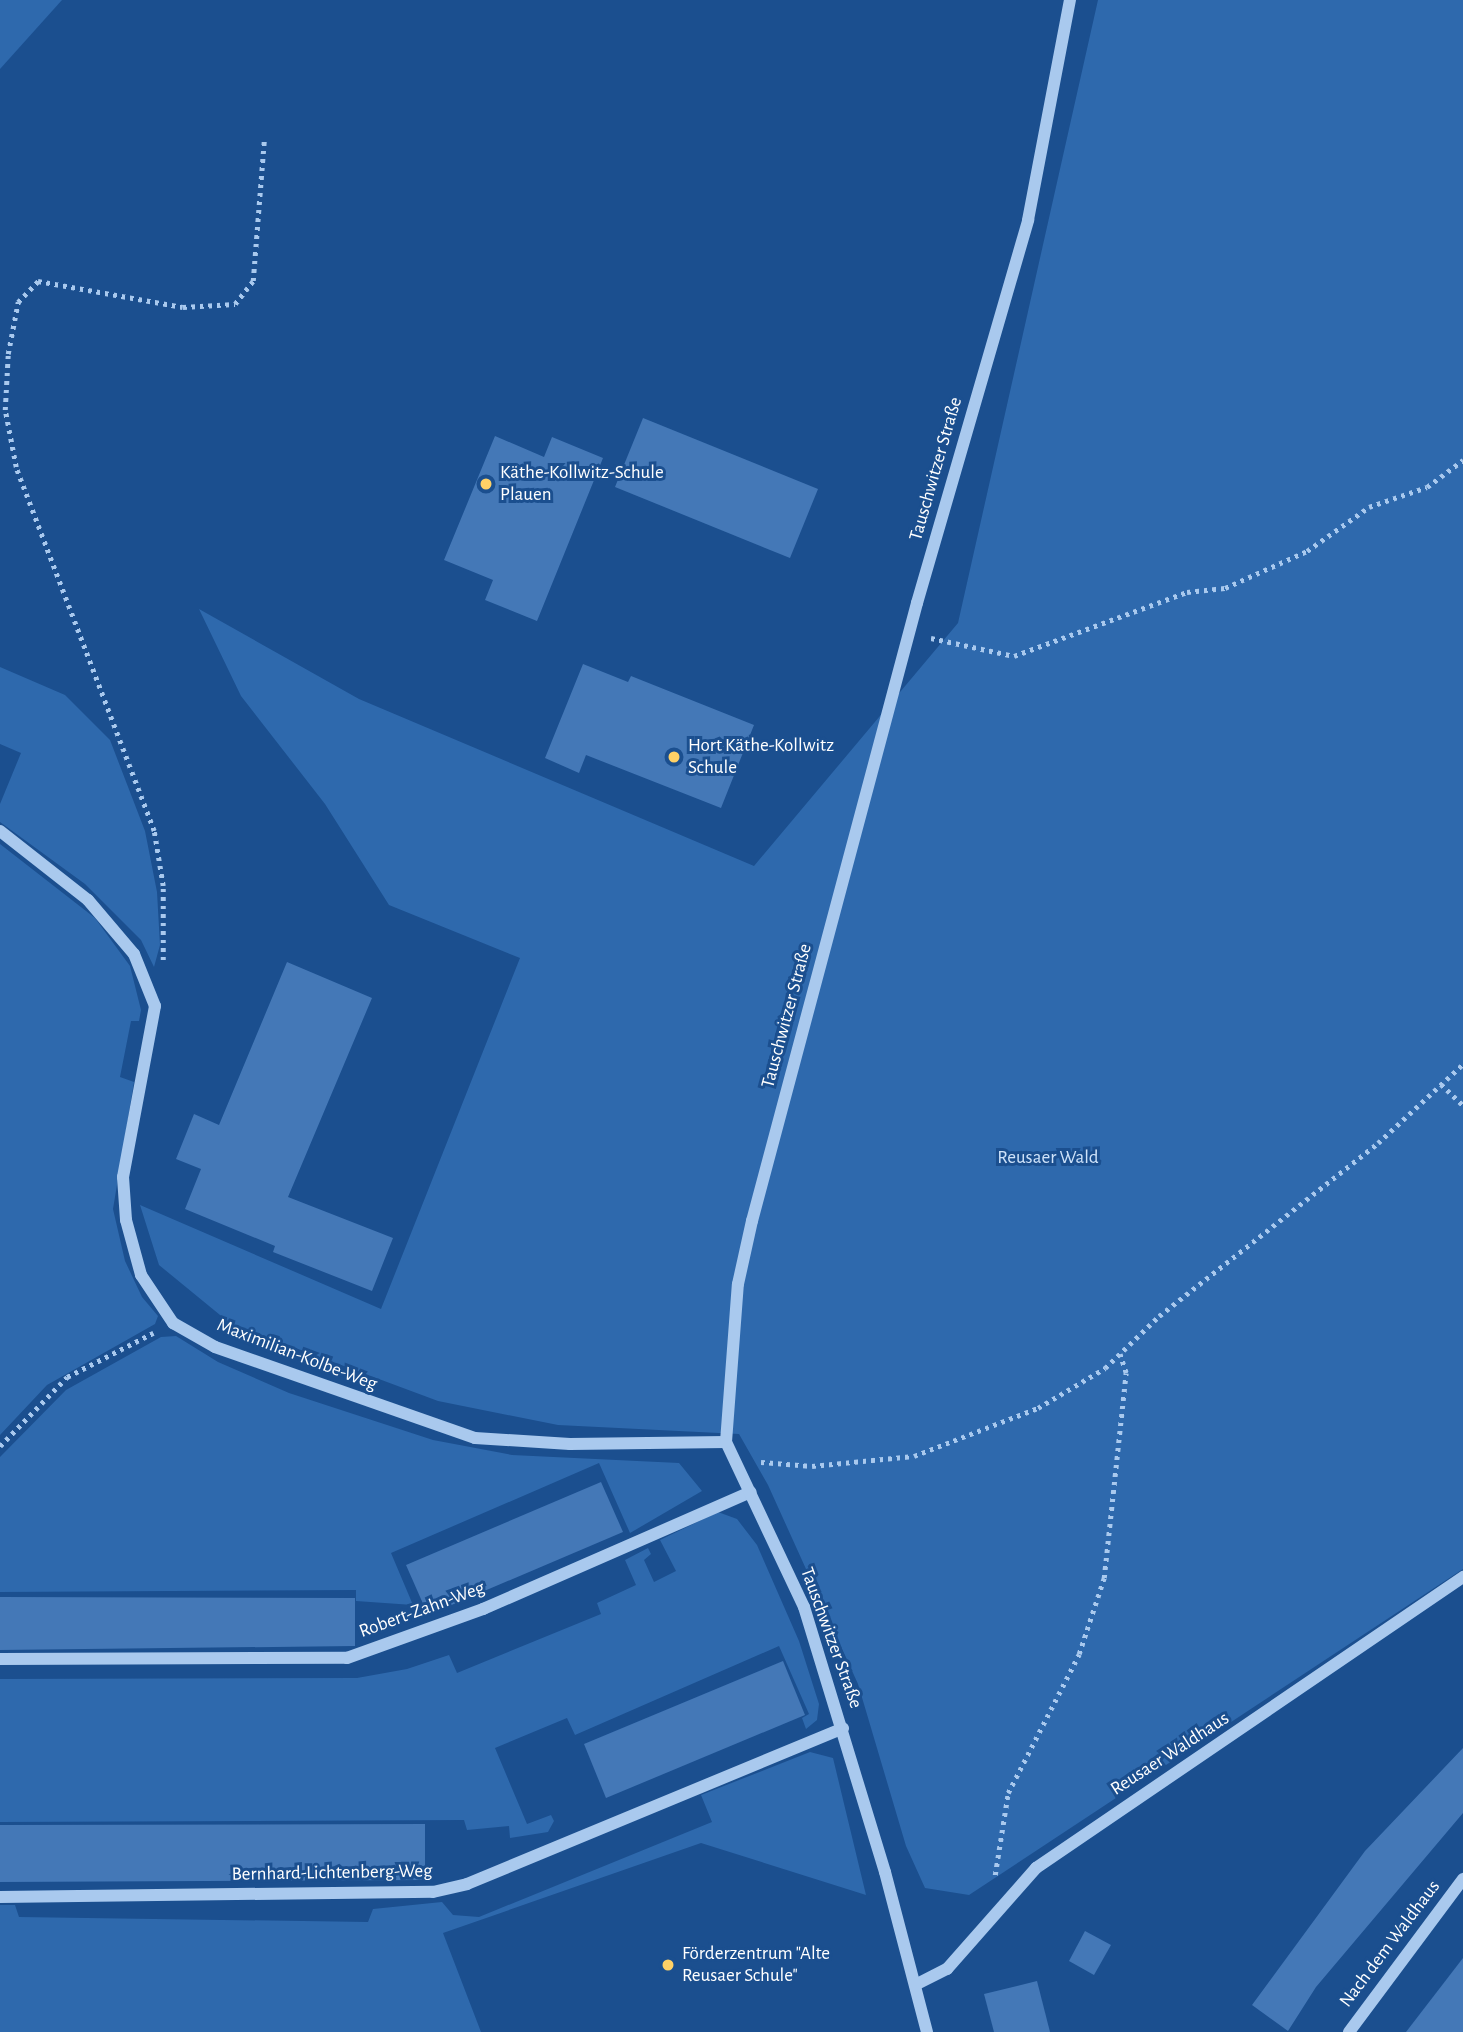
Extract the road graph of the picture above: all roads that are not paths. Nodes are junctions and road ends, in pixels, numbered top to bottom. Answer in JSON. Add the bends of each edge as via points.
{"nodes":[{"id":1,"x":1070,"y":0,"type":"edge"},
{"id":2,"x":0,"y":831,"type":"edge"},
{"id":3,"x":726,"y":1442,"type":"junction"},
{"id":4,"x":751,"y":1492,"type":"junction"},
{"id":5,"x":1463,"y":1577,"type":"edge"},
{"id":6,"x":0,"y":1659,"type":"edge"},
{"id":7,"x":843,"y":1728,"type":"junction"},
{"id":8,"x":1463,"y":1880,"type":"edge"},
{"id":9,"x":0,"y":1897,"type":"edge"},
{"id":10,"x":917,"y":1984,"type":"junction"},
{"id":11,"x":927,"y":2032,"type":"edge"},
{"id":12,"x":1349,"y":2032,"type":"edge"}],
"edges":[{"from":1,"to":3,"type":"street","name":"Tauschwitzer Straße","via":[[1028,220],[909,632],[752,1221],[738,1284]]},
{"from":2,"to":3,"type":"street","name":"Maximilian-Kolbe-Weg","via":[[88,900],[134,954],[155,1006],[123,1177],[126,1220],[141,1275],[173,1323],[228,1352],[475,1438],[570,1444]]},
{"from":3,"to":4,"type":"street","name":"Tauschwitzer Straße"},
{"from":4,"to":6,"type":"street","name":"Robert-Zahn-Weg","via":[[483,1609],[347,1658]]},
{"from":4,"to":7,"type":"street","name":"Tauschwitzer Straße","via":[[804,1607]]},
{"from":5,"to":10,"type":"street","name":"Reusaer Waldhaus","via":[[1036,1868],[947,1969]]},
{"from":7,"to":9,"type":"street","name":"Bernhard-Lichtenberg-Weg","via":[[467,1884],[433,1892]]},
{"from":7,"to":10,"type":"street","name":"Tauschwitzer Straße"},
{"from":8,"to":12,"type":"street","name":"Nach dem Waldhaus"},
{"from":10,"to":11,"type":"street","name":"Tauschwitzer Straße"}]}
